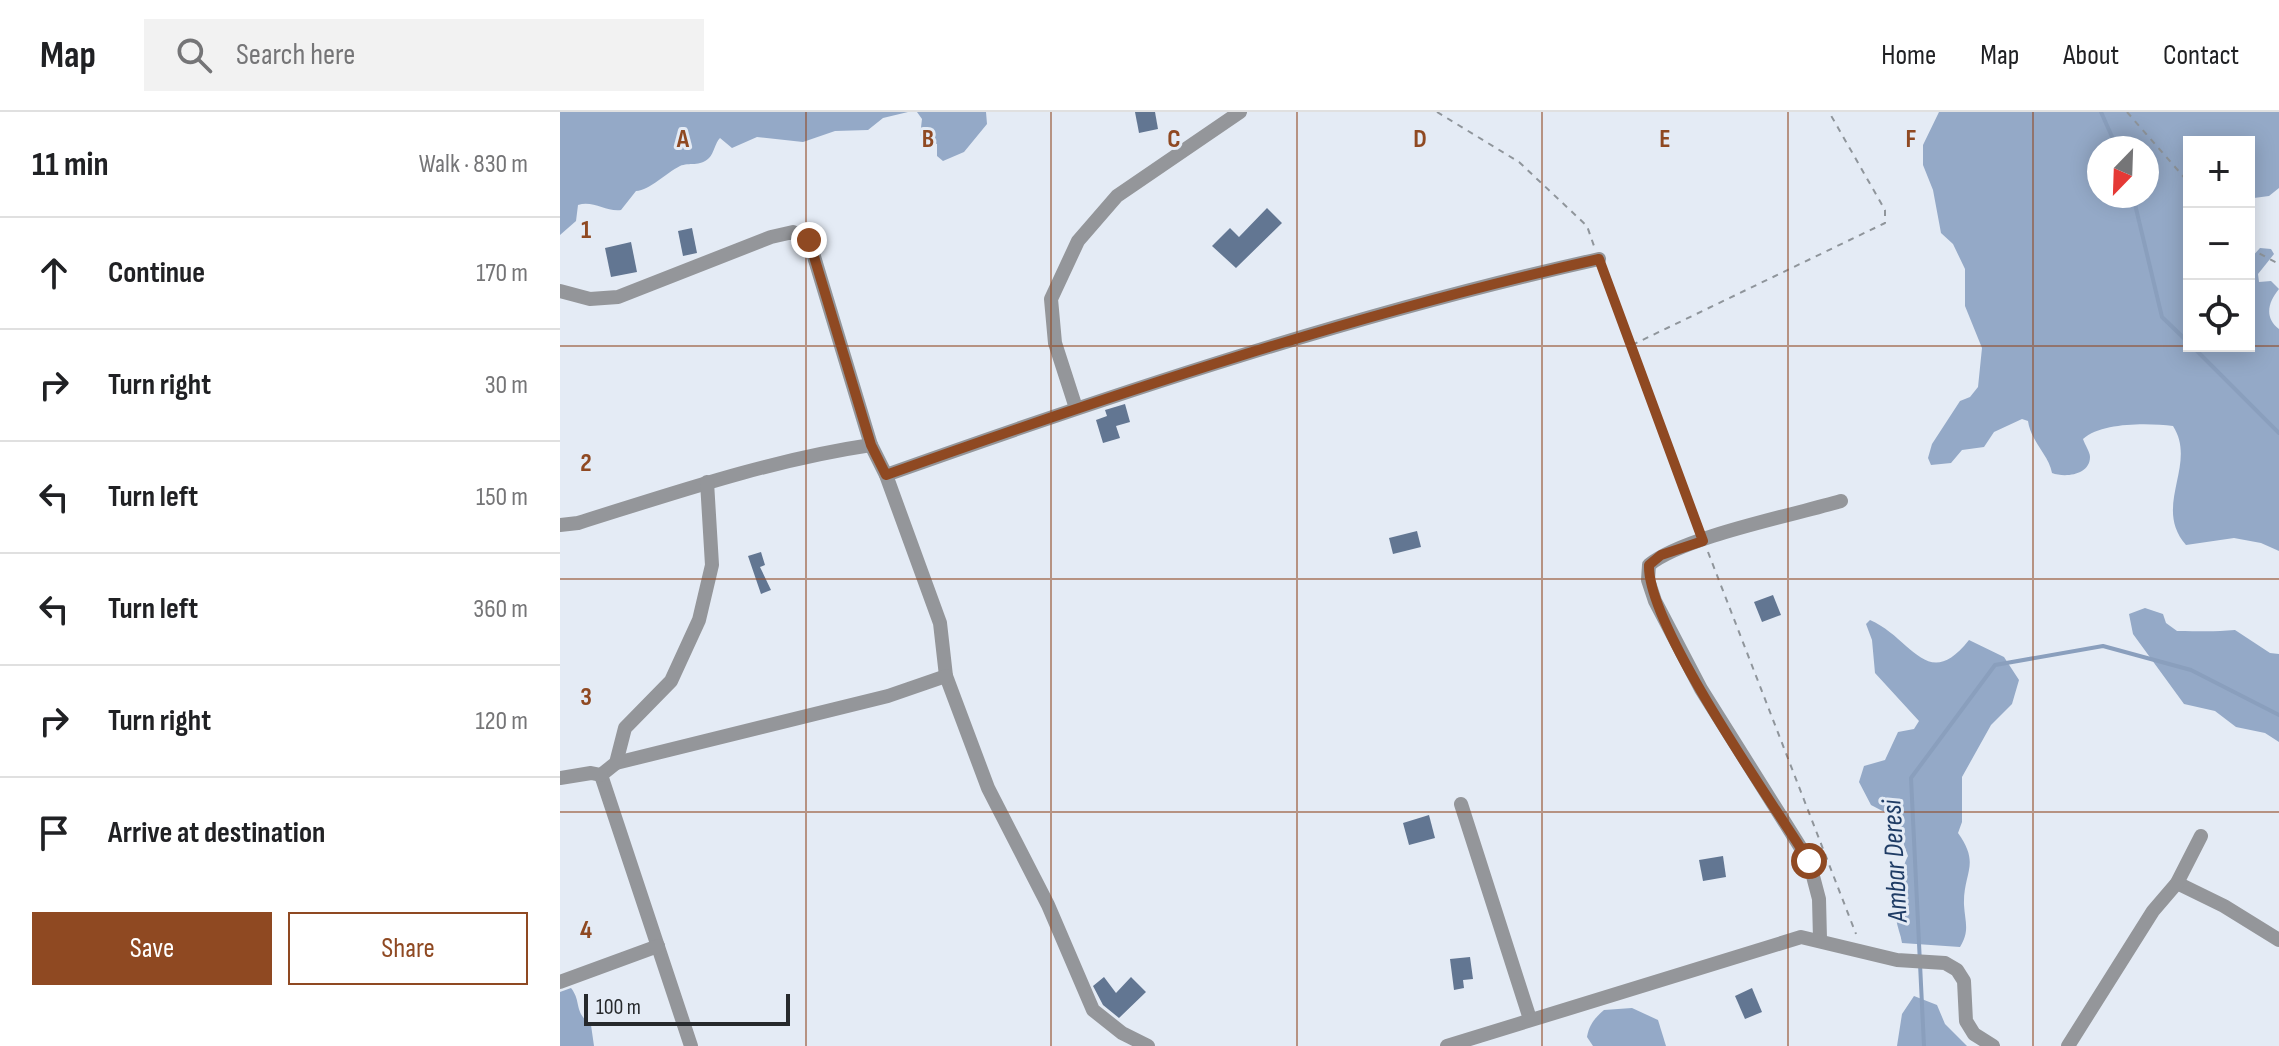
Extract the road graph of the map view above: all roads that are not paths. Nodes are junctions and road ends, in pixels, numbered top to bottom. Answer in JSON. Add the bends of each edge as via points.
{"nodes":[{"id":1,"x":1240,"y":112,"type":"edge"},
{"id":2,"x":1599,"y":259,"type":"road end"},
{"id":3,"x":560,"y":291,"type":"edge"},
{"id":4,"x":1076,"y":408,"type":"junction"},
{"id":5,"x":871,"y":445,"type":"junction"},
{"id":6,"x":886,"y":475,"type":"junction"},
{"id":7,"x":707,"y":482,"type":"junction"},
{"id":8,"x":1841,"y":501,"type":"dead end"},
{"id":9,"x":560,"y":525,"type":"edge"},
{"id":10,"x":946,"y":676,"type":"junction"},
{"id":11,"x":616,"y":763,"type":"junction"},
{"id":12,"x":601,"y":775,"type":"junction"},
{"id":13,"x":560,"y":778,"type":"edge"},
{"id":14,"x":1461,"y":804,"type":"dead end"},
{"id":15,"x":2201,"y":836,"type":"dead end"},
{"id":16,"x":2177,"y":883,"type":"junction"},
{"id":17,"x":1820,"y":939,"type":"junction"},
{"id":18,"x":2279,"y":940,"type":"edge"},
{"id":19,"x":658,"y":946,"type":"junction"},
{"id":20,"x":560,"y":982,"type":"edge"},
{"id":21,"x":1530,"y":1019,"type":"junction"},
{"id":22,"x":691,"y":1046,"type":"edge"},
{"id":23,"x":1148,"y":1046,"type":"edge"},
{"id":24,"x":1447,"y":1046,"type":"edge"},
{"id":25,"x":1993,"y":1046,"type":"edge"},
{"id":26,"x":2068,"y":1046,"type":"edge"}],
"edges":[{"from":1,"to":4,"type":"street","via":[[1117,196],[1078,241],[1051,299],[1055,343]]},
{"from":2,"to":4,"type":"street","via":[[1502,281]]},
{"from":3,"to":5,"type":"street","via":[[590,299],[618,297],[793,232],[809,240]]},
{"from":4,"to":6,"type":"street"},
{"from":5,"to":6,"type":"street"},
{"from":5,"to":7,"type":"street"},
{"from":6,"to":10,"type":"street","via":[[940,623]]},
{"from":7,"to":9,"type":"street"},
{"from":7,"to":11,"type":"street","via":[[712,565],[699,620],[671,681],[625,728]]},
{"from":8,"to":17,"type":"street","via":[[1661,555],[1649,565],[1648,580],[1701,689],[1809,861],[1819,899]]},
{"from":10,"to":11,"type":"street","via":[[888,696]]},
{"from":10,"to":23,"type":"street","via":[[988,788],[1048,905],[1093,1010]]},
{"from":11,"to":12,"type":"street"},
{"from":12,"to":13,"type":"street"},
{"from":12,"to":19,"type":"street"},
{"from":14,"to":21,"type":"street"},
{"from":15,"to":16,"type":"street"},
{"from":16,"to":18,"type":"street"},
{"from":16,"to":26,"type":"street","via":[[2153,911]]},
{"from":17,"to":21,"type":"street","via":[[1781,940]]},
{"from":17,"to":25,"type":"street","via":[[1863,952],[1945,963],[1957,970],[1964,981],[1966,1021],[1974,1034]]},
{"from":19,"to":20,"type":"street"},
{"from":19,"to":22,"type":"street"},
{"from":21,"to":24,"type":"street"}]}
